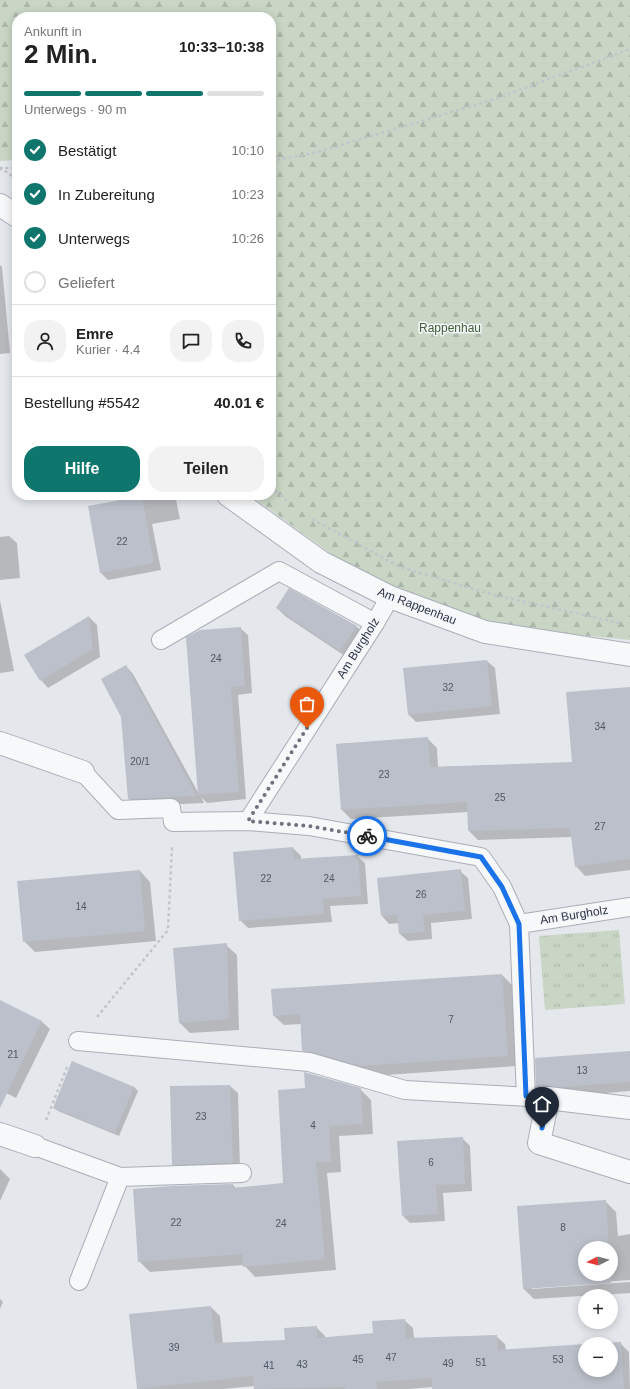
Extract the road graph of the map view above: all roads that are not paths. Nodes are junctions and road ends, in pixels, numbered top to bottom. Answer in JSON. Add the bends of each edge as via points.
{"nodes":[{"id":1,"x":0,"y":205,"type":"edge"},
{"id":2,"x":12,"y":213,"type":"edge"},
{"id":3,"x":235,"y":500,"type":"edge"},
{"id":4,"x":390,"y":597,"type":"junction"},
{"id":5,"x":375,"y":623,"type":"junction"},
{"id":6,"x":161,"y":640,"type":"dead end"},
{"id":7,"x":630,"y":655,"type":"edge"},
{"id":8,"x":0,"y":743,"type":"edge"},
{"id":9,"x":83,"y":772,"type":"joint"},
{"id":10,"x":248,"y":821,"type":"junction"},
{"id":11,"x":630,"y":907,"type":"edge"},
{"id":12,"x":519,"y":924,"type":"junction"},
{"id":13,"x":78,"y":1041,"type":"road end"},
{"id":14,"x":526,"y":1096,"type":"junction"},
{"id":15,"x":548,"y":1098,"type":"junction"},
{"id":16,"x":630,"y":1108,"type":"edge"},
{"id":17,"x":0,"y":1134,"type":"edge"},
{"id":18,"x":35,"y":1146,"type":"joint"},
{"id":19,"x":630,"y":1172,"type":"edge"},
{"id":20,"x":242,"y":1173,"type":"dead end"},
{"id":21,"x":120,"y":1177,"type":"junction"},
{"id":22,"x":80,"y":1281,"type":"dead end"}],
"edges":[{"from":1,"to":2,"type":"street"},
{"from":3,"to":4,"type":"street","name":"Am Rappenhau","via":[[320,562]]},
{"from":4,"to":5,"type":"lane","name":"Am Burgholz"},
{"from":4,"to":7,"type":"street","name":"Am Rappenhau","via":[[485,632]]},
{"from":5,"to":6,"type":"lane","via":[[279,571]]},
{"from":5,"to":10,"type":"lane","name":"Am Burgholz"},
{"from":8,"to":9,"type":"street"},
{"from":9,"to":10,"type":"lane","via":[[118,810],[172,808],[173,822]]},
{"from":10,"to":12,"type":"lane","via":[[309,826],[481,857],[502,887]]},
{"from":11,"to":12,"type":"lane","name":"Am Burgholz"},
{"from":12,"to":14,"type":"lane"},
{"from":13,"to":14,"type":"lane","via":[[309,1062],[405,1090]]},
{"from":14,"to":15,"type":"lane"},
{"from":15,"to":16,"type":"street"},
{"from":15,"to":19,"type":"street","via":[[539,1144]]},
{"from":17,"to":18,"type":"street"},
{"from":18,"to":21,"type":"lane"},
{"from":20,"to":21,"type":"lane"},
{"from":21,"to":22,"type":"lane"}]}
